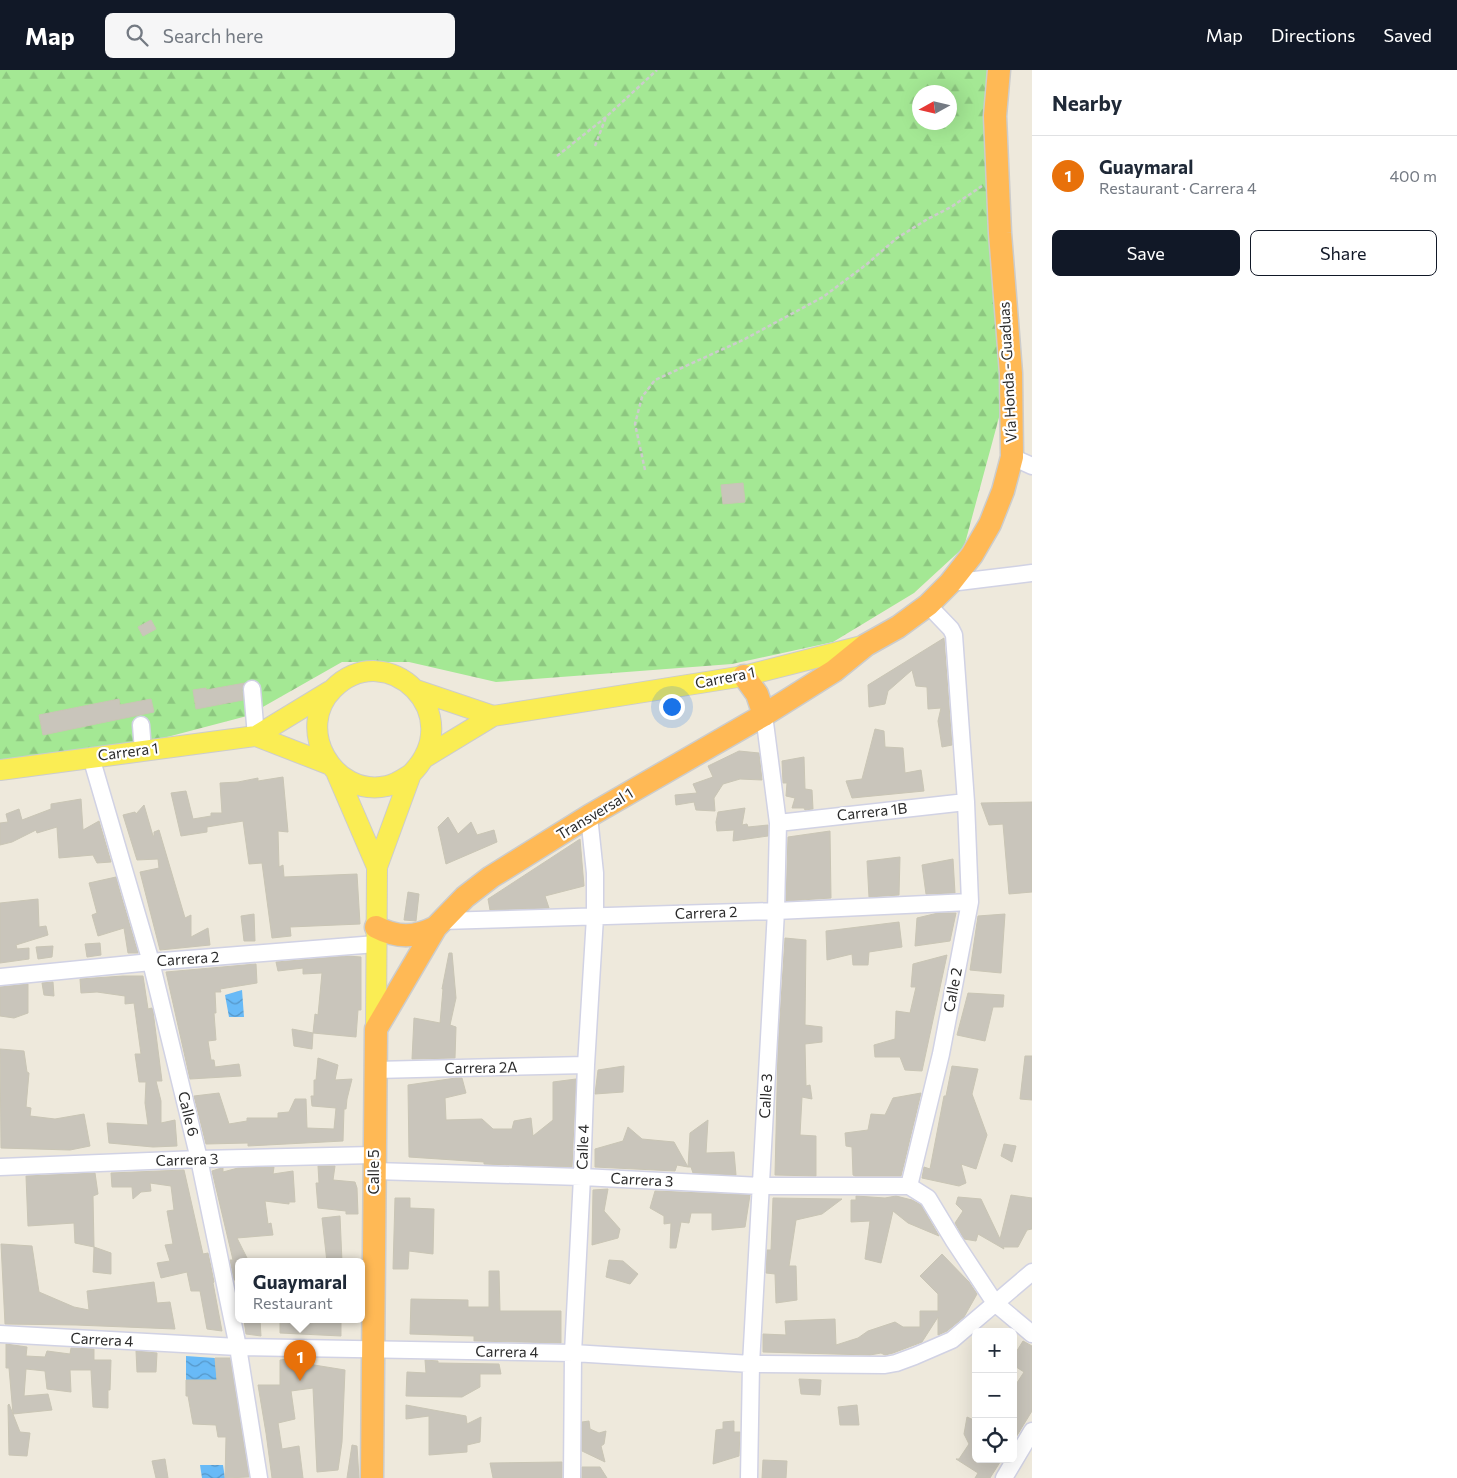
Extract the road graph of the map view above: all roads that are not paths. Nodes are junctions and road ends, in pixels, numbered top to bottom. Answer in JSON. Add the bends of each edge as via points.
{"nodes":[{"id":1,"x":999,"y":70,"type":"edge"},
{"id":2,"x":1012,"y":457,"type":"junction"},
{"id":3,"x":1032,"y":466,"type":"edge"},
{"id":4,"x":1032,"y":573,"type":"edge"},
{"id":5,"x":950,"y":583,"type":"junction"},
{"id":6,"x":928,"y":605,"type":"junction"},
{"id":7,"x":866,"y":645,"type":"junction"},
{"id":8,"x":744,"y":676,"type":"junction"},
{"id":9,"x":252,"y":689,"type":"dead end"},
{"id":10,"x":332,"y":690,"type":"junction"},
{"id":11,"x":416,"y":690,"type":"junction"},
{"id":12,"x":764,"y":715,"type":"junction"},
{"id":13,"x":493,"y":716,"type":"junction"},
{"id":14,"x":141,"y":725,"type":"dead end"},
{"id":15,"x":256,"y":736,"type":"junction"},
{"id":16,"x":143,"y":750,"type":"junction"},
{"id":17,"x":91,"y":757,"type":"junction"},
{"id":18,"x":424,"y":758,"type":"junction"},
{"id":19,"x":332,"y":769,"type":"junction"},
{"id":20,"x":0,"y":770,"type":"edge"},
{"id":21,"x":411,"y":774,"type":"junction"},
{"id":22,"x":966,"y":802,"type":"junction"},
{"id":23,"x":589,"y":816,"type":"junction"},
{"id":24,"x":778,"y":823,"type":"junction"},
{"id":25,"x":377,"y":867,"type":"junction"},
{"id":26,"x":970,"y":902,"type":"junction"},
{"id":27,"x":776,"y":911,"type":"junction"},
{"id":28,"x":595,"y":917,"type":"junction"},
{"id":29,"x":439,"y":924,"type":"junction"},
{"id":30,"x":376,"y":936,"type":"junction"},
{"id":31,"x":151,"y":962,"type":"junction"},
{"id":32,"x":0,"y":977,"type":"edge"},
{"id":33,"x":376,"y":1029,"type":"junction"},
{"id":34,"x":586,"y":1065,"type":"junction"},
{"id":35,"x":375,"y":1070,"type":"junction"},
{"id":36,"x":199,"y":1159,"type":"junction"},
{"id":37,"x":374,"y":1163,"type":"junction"},
{"id":38,"x":0,"y":1167,"type":"edge"},
{"id":39,"x":582,"y":1177,"type":"junction"},
{"id":40,"x":761,"y":1186,"type":"junction"},
{"id":41,"x":909,"y":1186,"type":"junction"},
{"id":42,"x":1032,"y":1272,"type":"edge"},
{"id":43,"x":995,"y":1303,"type":"junction"},
{"id":44,"x":0,"y":1334,"type":"edge"},
{"id":45,"x":1032,"y":1334,"type":"edge"},
{"id":46,"x":238,"y":1347,"type":"junction"},
{"id":47,"x":373,"y":1349,"type":"junction"},
{"id":48,"x":573,"y":1353,"type":"junction"},
{"id":49,"x":750,"y":1364,"type":"junction"},
{"id":50,"x":1032,"y":1431,"type":"edge"},
{"id":51,"x":259,"y":1478,"type":"edge"},
{"id":52,"x":372,"y":1478,"type":"edge"},
{"id":53,"x":572,"y":1478,"type":"edge"},
{"id":54,"x":749,"y":1478,"type":"edge"},
{"id":55,"x":1004,"y":1478,"type":"edge"}],
"edges":[{"from":1,"to":2,"type":"highway","name":"Vía Honda - Guaduas","via":[[995,116],[1011,373]]},
{"from":2,"to":3,"type":"street"},
{"from":2,"to":5,"type":"highway","name":"Vía Honda - Guaduas","via":[[990,524]]},
{"from":4,"to":5,"type":"street"},
{"from":5,"to":6,"type":"highway","name":"Vía Honda - Guaduas"},
{"from":6,"to":7,"type":"highway","name":"Vía Honda - Guaduas"},
{"from":6,"to":22,"type":"street","name":"Calle 2","via":[[954,636]]},
{"from":7,"to":8,"type":"main road","name":"Carrera 1"},
{"from":7,"to":12,"type":"highway","name":"Transversal 1","via":[[834,671]]},
{"from":8,"to":12,"type":"highway","via":[[758,694]]},
{"from":8,"to":13,"type":"main road","name":"Carrera 1"},
{"from":9,"to":15,"type":"street"},
{"from":10,"to":11,"type":"main road","via":[[354,675],[374,672],[394,675]]},
{"from":10,"to":15,"type":"main road","name":"Carrera 1"},
{"from":10,"to":19,"type":"main road","via":[[324,700],[317,726],[321,752]]},
{"from":11,"to":13,"type":"main road","name":"Carrera 1"},
{"from":11,"to":18,"type":"main road","via":[[431,722],[429,747]]},
{"from":12,"to":23,"type":"highway","name":"Transversal 1"},
{"from":12,"to":24,"type":"street","name":"Calle 3"},
{"from":13,"to":18,"type":"main road","name":"Carrera 1"},
{"from":14,"to":16,"type":"street"},
{"from":15,"to":16,"type":"main road","name":"Carrera 1"},
{"from":15,"to":19,"type":"main road","name":"Carrera 1"},
{"from":16,"to":17,"type":"main road","name":"Carrera 1"},
{"from":17,"to":20,"type":"main road","name":"Carrera 1"},
{"from":17,"to":31,"type":"street","name":"Calle 6"},
{"from":18,"to":21,"type":"main road"},
{"from":19,"to":21,"type":"main road","via":[[354,783],[374,787],[387,786]]},
{"from":19,"to":25,"type":"main road","name":"Calle 5"},
{"from":21,"to":25,"type":"main road","name":"Calle 5"},
{"from":22,"to":24,"type":"street","name":"Carrera 1B"},
{"from":22,"to":26,"type":"street","name":"Calle 2"},
{"from":23,"to":28,"type":"street","name":"Calle 4","via":[[595,873]]},
{"from":23,"to":29,"type":"highway","name":"Transversal 1","via":[[491,877]]},
{"from":24,"to":27,"type":"street","name":"Calle 3"},
{"from":25,"to":30,"type":"main road","name":"Calle 5"},
{"from":26,"to":27,"type":"street","name":"Carrera 2"},
{"from":26,"to":41,"type":"street","name":"Calle 2","via":[[941,1054]]},
{"from":27,"to":28,"type":"street","name":"Carrera 2"},
{"from":27,"to":40,"type":"street","name":"Calle 3"},
{"from":28,"to":29,"type":"street","name":"Carrera 2"},
{"from":28,"to":34,"type":"street","name":"Calle 4"},
{"from":29,"to":30,"type":"highway","name":"Transversal 1","via":[[425,933],[412,936],[388,933]]},
{"from":29,"to":33,"type":"highway","name":"Transversal 1"},
{"from":30,"to":31,"type":"street","name":"Carrera 2"},
{"from":30,"to":33,"type":"main road","name":"Calle 5"},
{"from":31,"to":32,"type":"street","name":"Carrera 2"},
{"from":31,"to":36,"type":"street","name":"Calle 6"},
{"from":33,"to":35,"type":"highway","name":"Calle 5"},
{"from":34,"to":35,"type":"street","name":"Carrera 2A"},
{"from":34,"to":39,"type":"street","name":"Calle 4"},
{"from":35,"to":37,"type":"highway","name":"Calle 5"},
{"from":36,"to":37,"type":"street","name":"Carrera 3"},
{"from":36,"to":38,"type":"street","name":"Carrera 3"},
{"from":36,"to":46,"type":"street","name":"Calle 6"},
{"from":37,"to":39,"type":"street","name":"Carrera 3"},
{"from":37,"to":47,"type":"highway","name":"Calle 5"},
{"from":39,"to":40,"type":"street","name":"Carrera 3"},
{"from":39,"to":48,"type":"street","name":"Calle 4"},
{"from":40,"to":41,"type":"street","name":"Carrera 3"},
{"from":40,"to":49,"type":"street","name":"Calle 3"},
{"from":41,"to":43,"type":"street","via":[[928,1198]]},
{"from":42,"to":43,"type":"street","name":"Carrera 4"},
{"from":43,"to":45,"type":"street"},
{"from":43,"to":49,"type":"street","name":"Carrera 4","via":[[952,1340],[896,1363]]},
{"from":44,"to":46,"type":"street","name":"Carrera 4"},
{"from":46,"to":47,"type":"street","name":"Carrera 4"},
{"from":46,"to":51,"type":"street","name":"Calle 6"},
{"from":47,"to":48,"type":"street","name":"Carrera 4"},
{"from":47,"to":52,"type":"highway","name":"Calle 5"},
{"from":48,"to":49,"type":"street","name":"Carrera 4"},
{"from":48,"to":53,"type":"street","name":"Calle 4"},
{"from":49,"to":54,"type":"street","name":"Calle 3"},
{"from":50,"to":55,"type":"street"}]}
